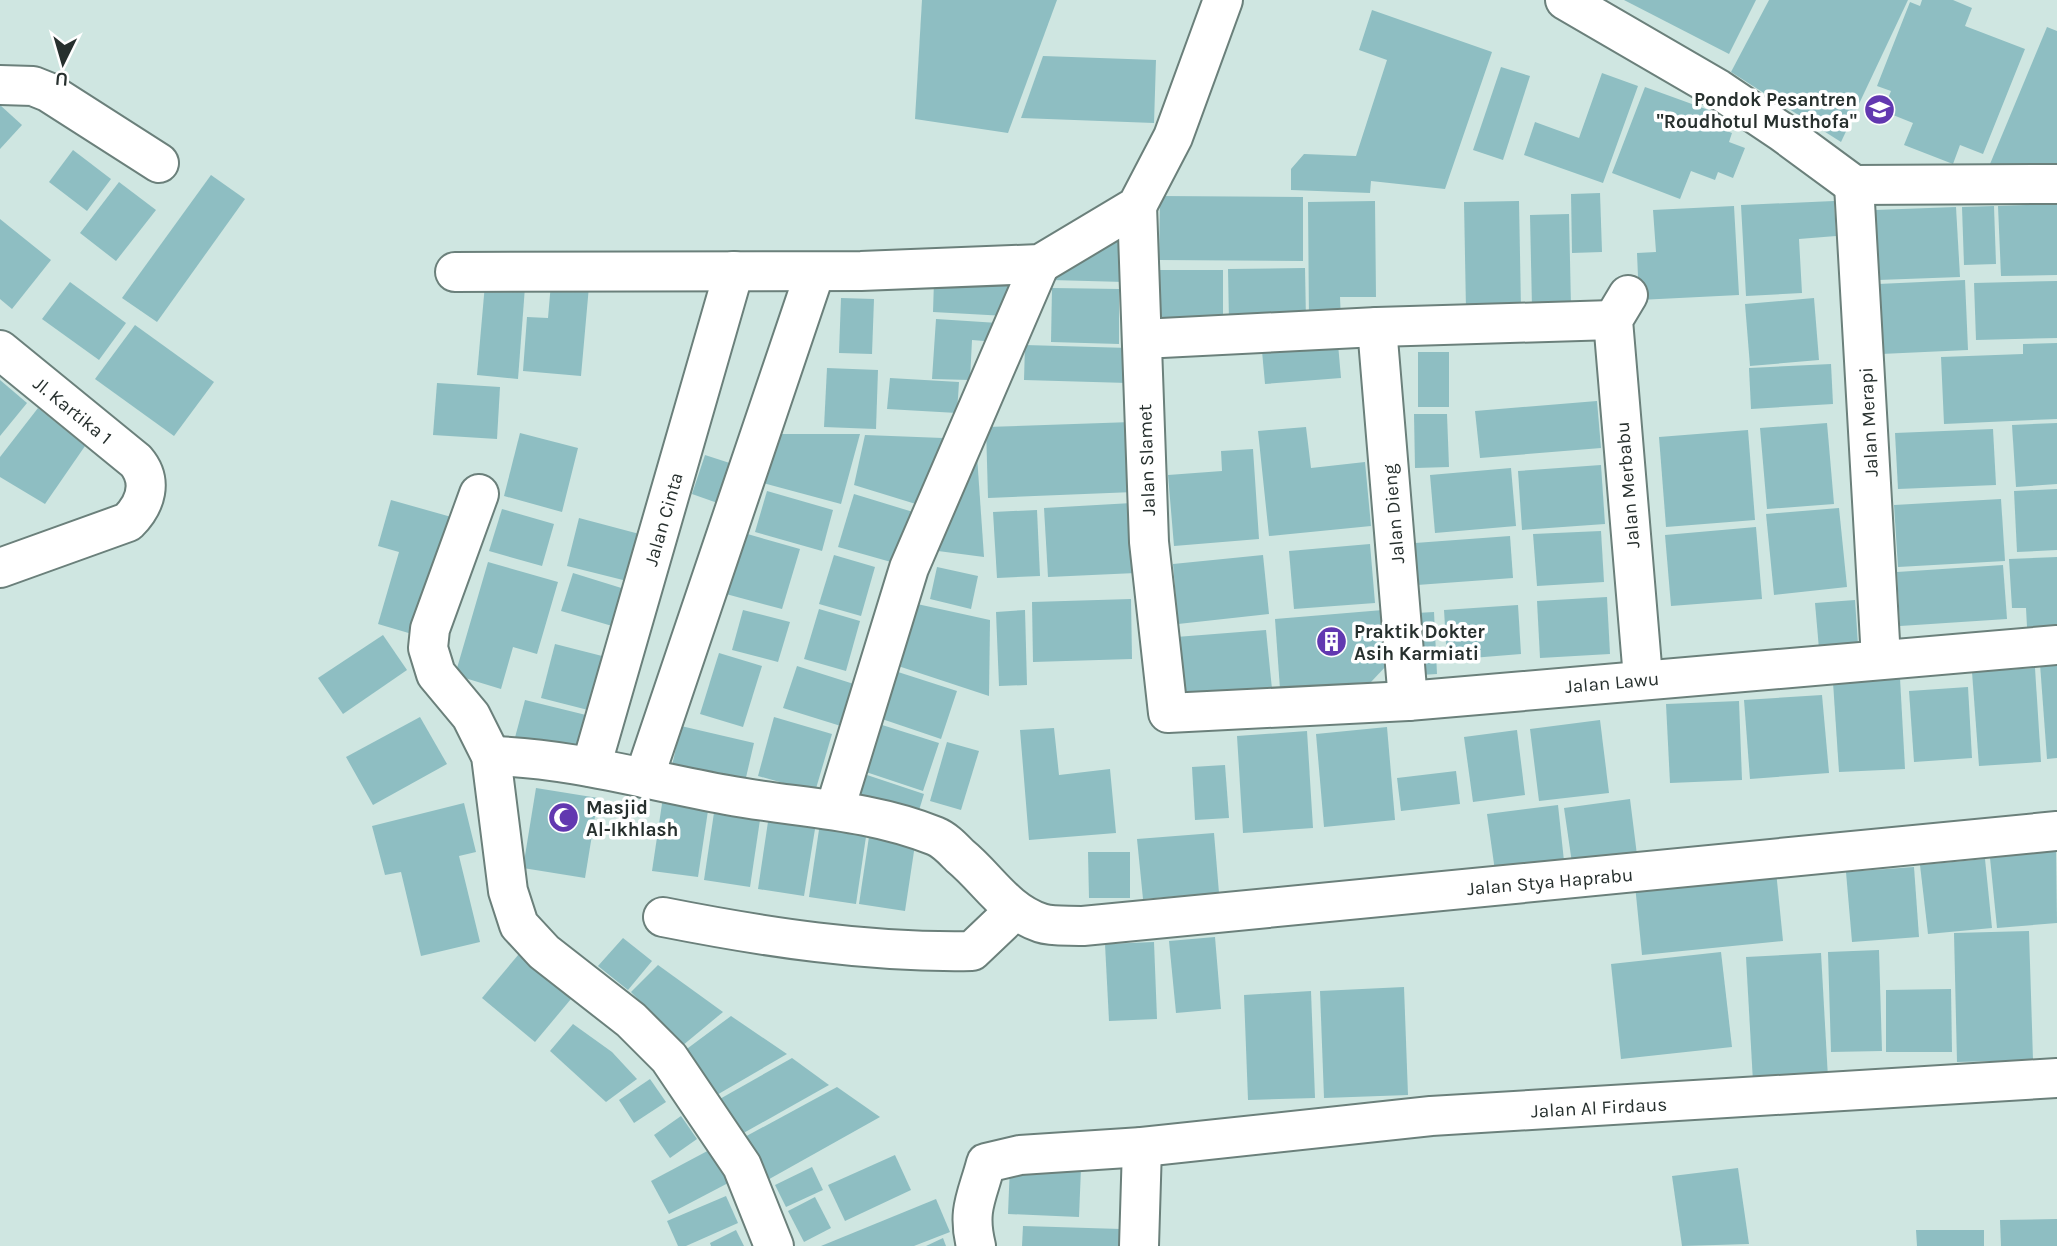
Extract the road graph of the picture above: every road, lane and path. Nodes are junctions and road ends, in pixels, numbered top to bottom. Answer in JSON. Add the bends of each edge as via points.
{"nodes":[{"id":1,"x":1223,"y":0,"type":"edge"},
{"id":2,"x":1575,"y":3,"type":"edge"},
{"id":3,"x":0,"y":85,"type":"edge"},
{"id":4,"x":159,"y":163,"type":"dead end"},
{"id":5,"x":2057,"y":184,"type":"edge"},
{"id":6,"x":1854,"y":185,"type":"junction"},
{"id":7,"x":1137,"y":206,"type":"junction"},
{"id":8,"x":1040,"y":264,"type":"junction"},
{"id":9,"x":734,"y":271,"type":"junction"},
{"id":10,"x":455,"y":272,"type":"dead end"},
{"id":11,"x":815,"y":272,"type":"junction"},
{"id":12,"x":1377,"y":327,"type":"junction"},
{"id":13,"x":1142,"y":340,"type":"junction"},
{"id":14,"x":0,"y":350,"type":"edge"},
{"id":15,"x":479,"y":494,"type":"dead end"},
{"id":16,"x":0,"y":568,"type":"edge"},
{"id":17,"x":2057,"y":645,"type":"edge"},
{"id":18,"x":1881,"y":659,"type":"junction"},
{"id":19,"x":1643,"y":678,"type":"junction"},
{"id":20,"x":1408,"y":701,"type":"junction"},
{"id":21,"x":1168,"y":713,"type":"joint"},
{"id":22,"x":491,"y":756,"type":"junction"},
{"id":23,"x":591,"y":767,"type":"junction"},
{"id":24,"x":644,"y":778,"type":"junction"},
{"id":25,"x":835,"y":809,"type":"junction"},
{"id":26,"x":2057,"y":831,"type":"edge"},
{"id":27,"x":663,"y":917,"type":"dead end"},
{"id":28,"x":1028,"y":917,"type":"junction"},
{"id":29,"x":2057,"y":1078,"type":"edge"},
{"id":30,"x":1142,"y":1147,"type":"junction"},
{"id":31,"x":774,"y":1246,"type":"edge"},
{"id":32,"x":976,"y":1246,"type":"edge"},
{"id":33,"x":1139,"y":1246,"type":"edge"}],
"edges":[{"from":1,"to":7,"type":"street","via":[[1173,137]]},
{"from":2,"to":6,"type":"street","via":[[1718,89]]},
{"from":3,"to":4,"type":"street","via":[[33,86],[48,92]]},
{"from":5,"to":6,"type":"street"},
{"from":6,"to":18,"type":"street","name":"Jalan Merapi"},
{"from":7,"to":8,"type":"street"},
{"from":7,"to":13,"type":"street","name":"Jalan Slamet"},
{"from":8,"to":11,"type":"street"},
{"from":8,"to":25,"type":"street","via":[[909,568]]},
{"from":9,"to":10,"type":"street"},
{"from":9,"to":11,"type":"street"},
{"from":9,"to":23,"type":"street","name":"Jalan Cinta"},
{"from":11,"to":24,"type":"street"},
{"from":12,"to":13,"type":"street"},
{"from":12,"to":19,"type":"street","name":"Jalan Merbabu","via":[[1621,308]]},
{"from":12,"to":20,"type":"street","name":"Jalan Dieng"},
{"from":13,"to":21,"type":"street","name":"Jalan Slamet","via":[[1149,542]]},
{"from":14,"to":16,"type":"street","name":"Jl. Kartika 1","via":[[144,471],[145,496],[128,522]]},
{"from":15,"to":22,"type":"street","via":[[430,629],[428,648],[436,674],[471,716]]},
{"from":17,"to":18,"type":"street","name":"Jalan Lawu"},
{"from":18,"to":19,"type":"street","name":"Jalan Lawu"},
{"from":19,"to":20,"type":"street","name":"Jalan Lawu"},
{"from":20,"to":21,"type":"street","name":"Jalan Lawu"},
{"from":22,"to":23,"type":"street"},
{"from":22,"to":31,"type":"street","via":[[508,891],[519,925],[544,952],[631,1020],[669,1058],[742,1166]]},
{"from":23,"to":24,"type":"street"},
{"from":24,"to":25,"type":"street","via":[[730,796]]},
{"from":25,"to":28,"type":"street","via":[[939,837]]},
{"from":26,"to":28,"type":"street","name":"Jalan Stya Haprabu","via":[[1083,926]]},
{"from":27,"to":28,"type":"street","via":[[877,948],[972,951]]},
{"from":29,"to":30,"type":"street","name":"Jalan Al Firdaus","via":[[1431,1115]]},
{"from":30,"to":32,"type":"street","name":"Jalan Al Firdaus","via":[[1020,1155],[986,1163],[972,1206]]},
{"from":30,"to":33,"type":"street"}]}
